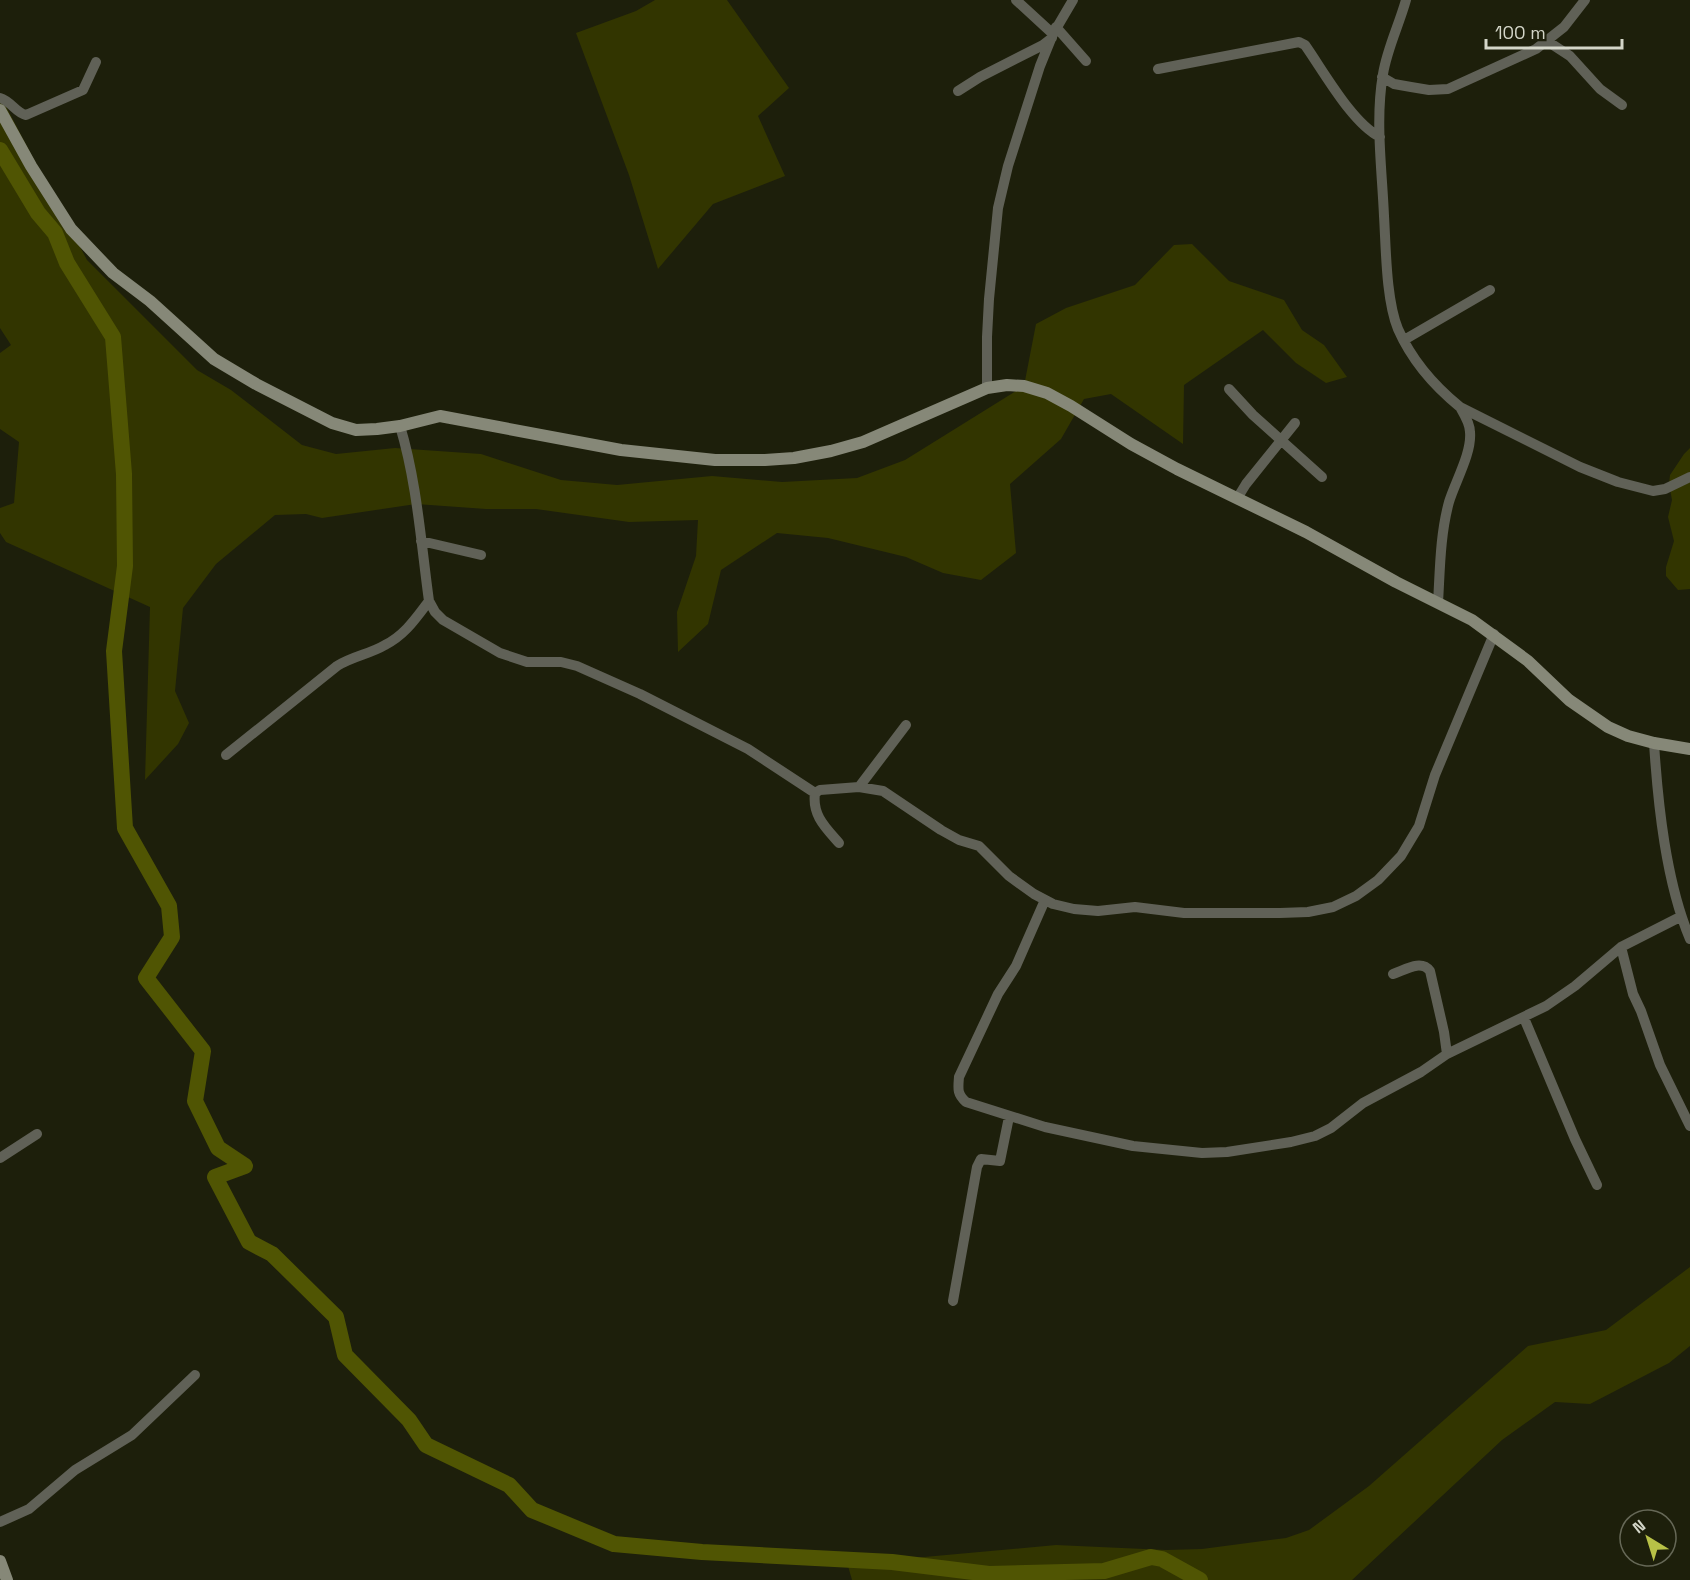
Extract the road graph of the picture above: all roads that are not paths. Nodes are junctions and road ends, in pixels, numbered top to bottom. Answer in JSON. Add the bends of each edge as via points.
{"nodes":[{"id":1,"x":1016,"y":0,"type":"edge"},
{"id":2,"x":1073,"y":0,"type":"edge"},
{"id":3,"x":1406,"y":0,"type":"edge"},
{"id":4,"x":1585,"y":0,"type":"edge"},
{"id":5,"x":1054,"y":33,"type":"junction"},
{"id":6,"x":1547,"y":41,"type":"junction"},
{"id":7,"x":1086,"y":61,"type":"dead end"},
{"id":8,"x":96,"y":63,"type":"dead end"},
{"id":9,"x":1158,"y":69,"type":"dead end"},
{"id":10,"x":1382,"y":77,"type":"junction"},
{"id":11,"x":1394,"y":84,"type":"junction"},
{"id":12,"x":958,"y":91,"type":"dead end"},
{"id":13,"x":1381,"y":91,"type":"junction"},
{"id":14,"x":0,"y":98,"type":"edge"},
{"id":15,"x":1622,"y":105,"type":"dead end"},
{"id":16,"x":0,"y":110,"type":"edge"},
{"id":17,"x":1380,"y":137,"type":"junction"},
{"id":18,"x":1490,"y":290,"type":"dead end"},
{"id":19,"x":1404,"y":340,"type":"junction"},
{"id":20,"x":987,"y":388,"type":"junction"},
{"id":21,"x":1228,"y":389,"type":"dead end"},
{"id":22,"x":1460,"y":407,"type":"junction"},
{"id":23,"x":1295,"y":423,"type":"dead end"},
{"id":24,"x":400,"y":426,"type":"junction"},
{"id":25,"x":1281,"y":441,"type":"junction"},
{"id":26,"x":1322,"y":477,"type":"dead end"},
{"id":27,"x":1690,"y":477,"type":"edge"},
{"id":28,"x":1238,"y":497,"type":"junction"},
{"id":29,"x":421,"y":541,"type":"junction"},
{"id":30,"x":481,"y":555,"type":"dead end"},
{"id":31,"x":429,"y":601,"type":"junction"},
{"id":32,"x":1438,"y":603,"type":"junction"},
{"id":33,"x":1494,"y":634,"type":"junction"},
{"id":34,"x":906,"y":725,"type":"dead end"},
{"id":35,"x":1654,"y":743,"type":"junction"},
{"id":36,"x":1690,"y":749,"type":"edge"},
{"id":37,"x":226,"y":755,"type":"dead end"},
{"id":38,"x":859,"y":787,"type":"junction"},
{"id":39,"x":814,"y":793,"type":"junction"},
{"id":40,"x":838,"y":843,"type":"dead end"},
{"id":41,"x":1045,"y":900,"type":"junction"},
{"id":42,"x":1680,"y":917,"type":"junction"},
{"id":43,"x":1690,"y":939,"type":"edge"},
{"id":44,"x":1621,"y":947,"type":"junction"},
{"id":45,"x":1393,"y":974,"type":"dead end"},
{"id":46,"x":1524,"y":1018,"type":"junction"},
{"id":47,"x":1447,"y":1054,"type":"junction"},
{"id":48,"x":1009,"y":1117,"type":"junction"},
{"id":49,"x":1690,"y":1126,"type":"edge"},
{"id":50,"x":37,"y":1134,"type":"dead end"},
{"id":51,"x":0,"y":1158,"type":"edge"},
{"id":52,"x":1597,"y":1185,"type":"dead end"},
{"id":53,"x":953,"y":1301,"type":"dead end"},
{"id":54,"x":195,"y":1375,"type":"dead end"},
{"id":55,"x":0,"y":1522,"type":"edge"},
{"id":56,"x":0,"y":1561,"type":"edge"},
{"id":57,"x":7,"y":1580,"type":"edge"}],
"edges":[{"from":1,"to":5,"type":"street"},
{"from":2,"to":5,"type":"street"},
{"from":3,"to":10,"type":"street"},
{"from":4,"to":6,"type":"street"},
{"from":5,"to":7,"type":"street"},
{"from":5,"to":12,"type":"street","via":[[1043,45]]},
{"from":5,"to":20,"type":"street","via":[[1027,101],[998,208],[987,327]]},
{"from":6,"to":11,"type":"street","via":[[1515,60],[1448,89]]},
{"from":6,"to":15,"type":"street","via":[[1570,56],[1600,89]]},
{"from":8,"to":14,"type":"street","via":[[83,90],[27,115]]},
{"from":9,"to":17,"type":"street","via":[[1299,42],[1305,45],[1349,109]]},
{"from":10,"to":11,"type":"street"},
{"from":10,"to":13,"type":"street"},
{"from":11,"to":13,"type":"street"},
{"from":13,"to":17,"type":"street"},
{"from":16,"to":24,"type":"street","via":[[71,229],[113,273],[214,359],[332,423],[356,430]]},
{"from":17,"to":19,"type":"street","via":[[1387,265],[1397,327]]},
{"from":18,"to":19,"type":"street"},
{"from":19,"to":22,"type":"street","via":[[1418,366]]},
{"from":20,"to":24,"type":"street","via":[[863,442],[774,460],[715,460],[621,450],[440,416]]},
{"from":20,"to":28,"type":"street","via":[[1024,386],[1047,393],[1177,469]]},
{"from":21,"to":25,"type":"street"},
{"from":22,"to":27,"type":"street","via":[[1618,482],[1653,491]]},
{"from":22,"to":32,"type":"street","via":[[1471,434],[1449,502]]},
{"from":23,"to":25,"type":"street"},
{"from":24,"to":29,"type":"street"},
{"from":25,"to":26,"type":"street"},
{"from":25,"to":28,"type":"street"},
{"from":28,"to":32,"type":"street"},
{"from":29,"to":30,"type":"street"},
{"from":29,"to":31,"type":"street"},
{"from":31,"to":37,"type":"street","via":[[396,639],[336,666]]},
{"from":31,"to":39,"type":"street","via":[[443,620],[500,653],[527,662],[561,662],[593,673],[748,749]]},
{"from":32,"to":33,"type":"street"},
{"from":33,"to":35,"type":"street","via":[[1594,719],[1628,736]]},
{"from":33,"to":41,"type":"street","via":[[1435,775],[1419,826],[1401,856],[1356,896],[1333,907],[1280,913],[1184,913],[1136,908],[1098,911]]},
{"from":34,"to":38,"type":"street"},
{"from":35,"to":36,"type":"street"},
{"from":35,"to":42,"type":"street","via":[[1663,832]]},
{"from":38,"to":39,"type":"street"},
{"from":38,"to":41,"type":"street","via":[[883,791],[941,830],[979,846],[1009,876]]},
{"from":39,"to":40,"type":"street","via":[[819,819]]},
{"from":41,"to":48,"type":"street","via":[[959,1077],[959,1096],[966,1102]]},
{"from":42,"to":43,"type":"street"},
{"from":42,"to":44,"type":"street"},
{"from":44,"to":46,"type":"street","via":[[1575,986]]},
{"from":44,"to":49,"type":"street","via":[[1633,993],[1660,1065]]},
{"from":45,"to":47,"type":"street","via":[[1420,964],[1430,971]]},
{"from":46,"to":47,"type":"street"},
{"from":46,"to":52,"type":"street"},
{"from":47,"to":48,"type":"street","via":[[1363,1102],[1322,1133],[1227,1152],[1133,1146]]},
{"from":48,"to":53,"type":"street","via":[[1000,1161],[981,1160],[976,1167]]},
{"from":50,"to":51,"type":"street"},
{"from":54,"to":55,"type":"street","via":[[132,1435],[75,1470],[29,1509]]},
{"from":56,"to":57,"type":"street"}]}
